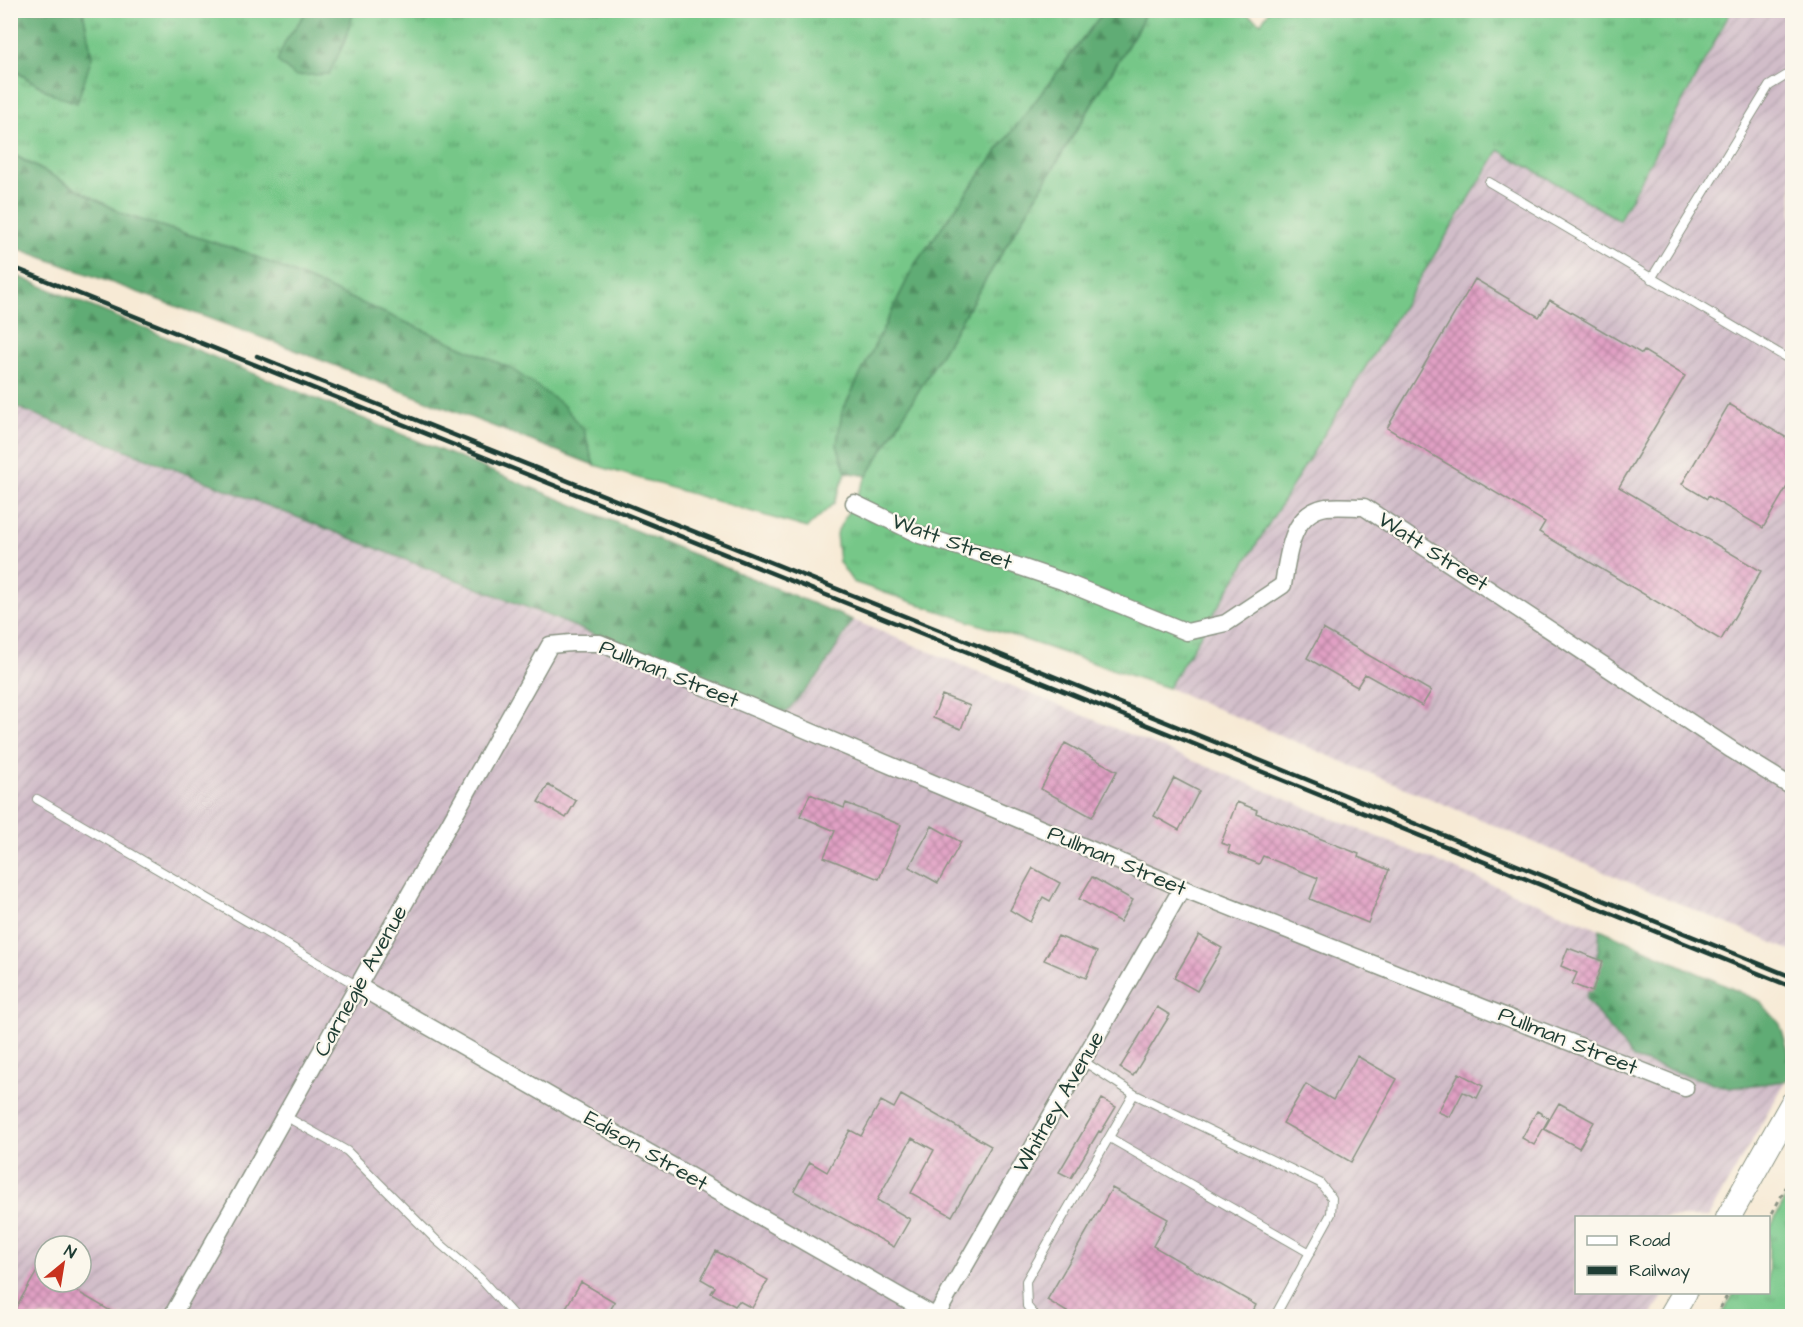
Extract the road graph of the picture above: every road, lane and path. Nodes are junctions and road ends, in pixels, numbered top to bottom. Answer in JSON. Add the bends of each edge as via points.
{"nodes":[{"id":1,"x":1792,"y":72,"type":"edge"},
{"id":2,"x":1489,"y":182,"type":"dead end"},
{"id":3,"x":1652,"y":279,"type":"junction"},
{"id":4,"x":1792,"y":361,"type":"edge"},
{"id":5,"x":854,"y":503,"type":"dead end"},
{"id":6,"x":550,"y":645,"type":"joint"},
{"id":7,"x":1792,"y":787,"type":"edge"},
{"id":8,"x":37,"y":799,"type":"dead end"},
{"id":9,"x":1182,"y":888,"type":"junction"},
{"id":10,"x":358,"y":986,"type":"junction"},
{"id":11,"x":1083,"y":1061,"type":"junction"},
{"id":12,"x":1685,"y":1088,"type":"dead end"},
{"id":13,"x":1134,"y":1094,"type":"junction"},
{"id":14,"x":1792,"y":1104,"type":"edge"},
{"id":15,"x":285,"y":1116,"type":"junction"},
{"id":16,"x":1110,"y":1138,"type":"junction"},
{"id":17,"x":1792,"y":1176,"type":"edge"},
{"id":18,"x":1729,"y":1216,"type":"edge"},
{"id":19,"x":1770,"y":1217,"type":"edge"},
{"id":20,"x":1310,"y":1253,"type":"junction"},
{"id":21,"x":1683,"y":1294,"type":"edge"},
{"id":22,"x":1729,"y":1294,"type":"edge"},
{"id":23,"x":172,"y":1317,"type":"edge"},
{"id":24,"x":514,"y":1317,"type":"edge"},
{"id":25,"x":935,"y":1317,"type":"edge"},
{"id":26,"x":1035,"y":1317,"type":"edge"},
{"id":27,"x":1275,"y":1317,"type":"edge"},
{"id":28,"x":1671,"y":1317,"type":"edge"},
{"id":29,"x":1716,"y":1317,"type":"edge"}],
"edges":[{"from":1,"to":3,"type":"lane","via":[[1769,86]]},
{"from":2,"to":3,"type":"lane"},
{"from":3,"to":4,"type":"lane"},
{"from":5,"to":7,"type":"street","name":"Watt Street","via":[[920,536],[1062,581],[1186,632],[1226,623],[1282,585],[1291,540],[1303,519],[1324,507],[1364,507]]},
{"from":6,"to":9,"type":"street","name":"Pullman Street","via":[[600,643]]},
{"from":6,"to":10,"type":"street","name":"Carnegie Avenue"},
{"from":8,"to":10,"type":"lane"},
{"from":9,"to":11,"type":"street","name":"Whitney Avenue"},
{"from":9,"to":12,"type":"street","name":"Pullman Street"},
{"from":10,"to":15,"type":"street","name":"Carnegie Avenue"},
{"from":10,"to":25,"type":"street","name":"Edison Street"},
{"from":11,"to":13,"type":"lane"},
{"from":11,"to":25,"type":"street","name":"Whitney Avenue"},
{"from":13,"to":16,"type":"lane"},
{"from":13,"to":20,"type":"lane","via":[[1320,1183],[1332,1198],[1331,1214]]},
{"from":14,"to":18,"type":"main road"},
{"from":15,"to":23,"type":"street","name":"Carnegie Avenue"},
{"from":15,"to":24,"type":"lane","via":[[347,1151],[480,1278]]},
{"from":16,"to":20,"type":"lane"},
{"from":16,"to":26,"type":"lane","via":[[1026,1281],[1027,1306]]},
{"from":17,"to":19,"type":"path"},
{"from":20,"to":27,"type":"lane"},
{"from":21,"to":28,"type":"main road"},
{"from":22,"to":29,"type":"path"}]}
